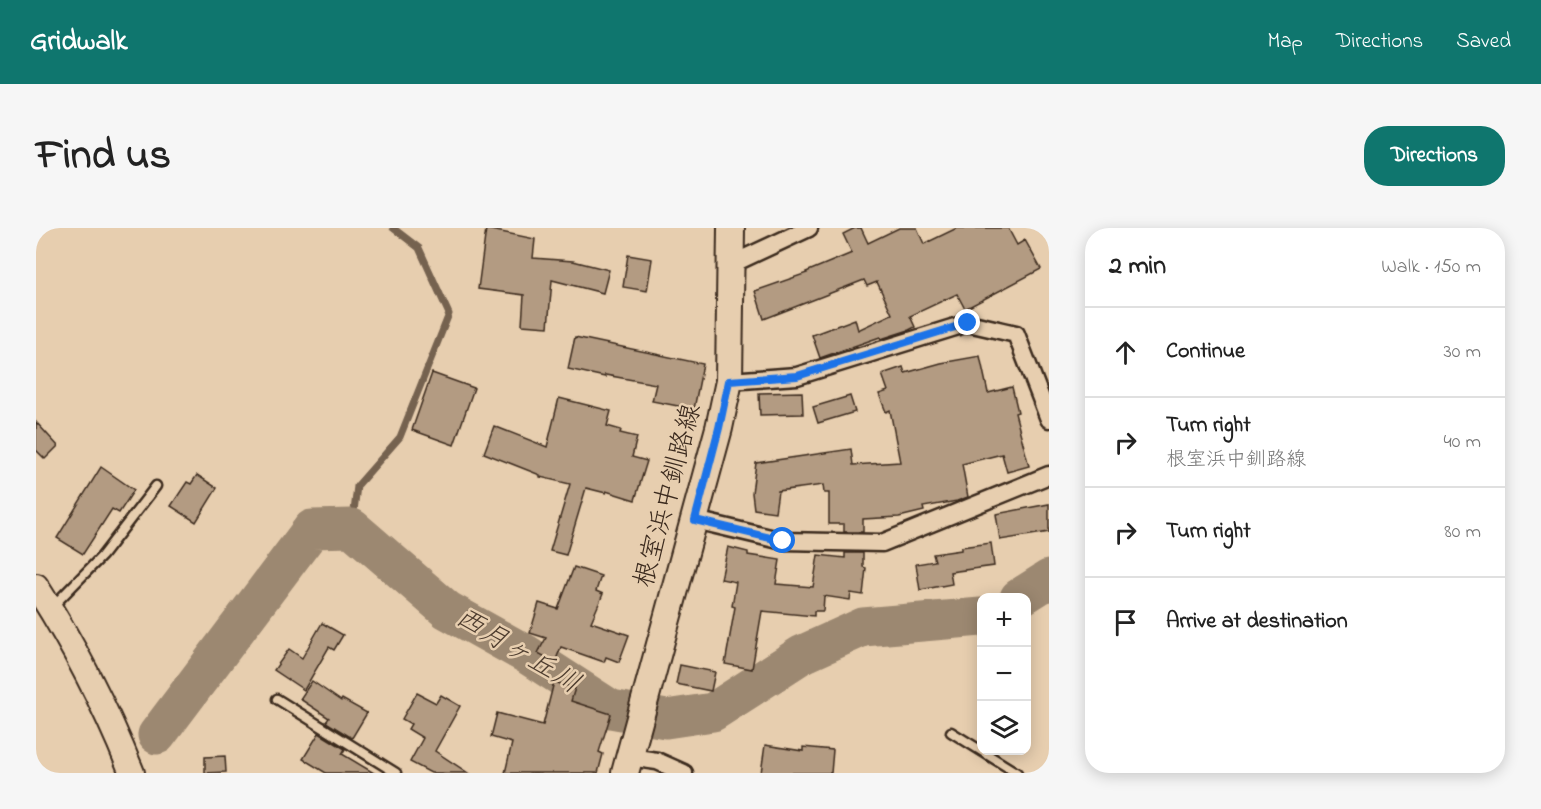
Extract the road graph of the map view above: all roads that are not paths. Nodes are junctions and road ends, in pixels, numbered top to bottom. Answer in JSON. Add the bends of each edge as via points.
{"nodes":[{"id":1,"x":731,"y":228,"type":"edge"},
{"id":2,"x":809,"y":228,"type":"edge"},
{"id":3,"x":732,"y":264,"type":"junction"},
{"id":4,"x":729,"y":381,"type":"junction"},
{"id":5,"x":1049,"y":419,"type":"edge"},
{"id":6,"x":1049,"y":475,"type":"edge"},
{"id":7,"x":156,"y":486,"type":"dead end"},
{"id":8,"x":695,"y":520,"type":"junction"},
{"id":9,"x":36,"y":586,"type":"edge"},
{"id":10,"x":50,"y":608,"type":"junction"},
{"id":11,"x":277,"y":699,"type":"dead end"},
{"id":12,"x":951,"y":732,"type":"dead end"},
{"id":13,"x":626,"y":765,"type":"edge"},
{"id":14,"x":132,"y":773,"type":"edge"},
{"id":15,"x":396,"y":773,"type":"edge"},
{"id":16,"x":684,"y":773,"type":"edge"},
{"id":17,"x":1017,"y":773,"type":"edge"}],
"edges":[{"from":1,"to":3,"type":"main road","name":"根室浜中釧路線"},
{"from":2,"to":3,"type":"street"},
{"from":3,"to":4,"type":"main road","name":"根室浜中釧路線"},
{"from":4,"to":5,"type":"street","via":[[797,376],[968,323],[1016,334]]},
{"from":4,"to":8,"type":"main road","name":"根室浜中釧路線"},
{"from":6,"to":8,"type":"street","via":[[882,543],[783,541]]},
{"from":7,"to":10,"type":"lane","via":[[102,556]]},
{"from":8,"to":13,"type":"main road","name":"根室浜中釧路線"},
{"from":9,"to":10,"type":"street"},
{"from":10,"to":14,"type":"street","via":[[85,670]]},
{"from":11,"to":15,"type":"lane"},
{"from":12,"to":17,"type":"lane"},
{"from":13,"to":16,"type":"street","via":[[657,761]]}]}
